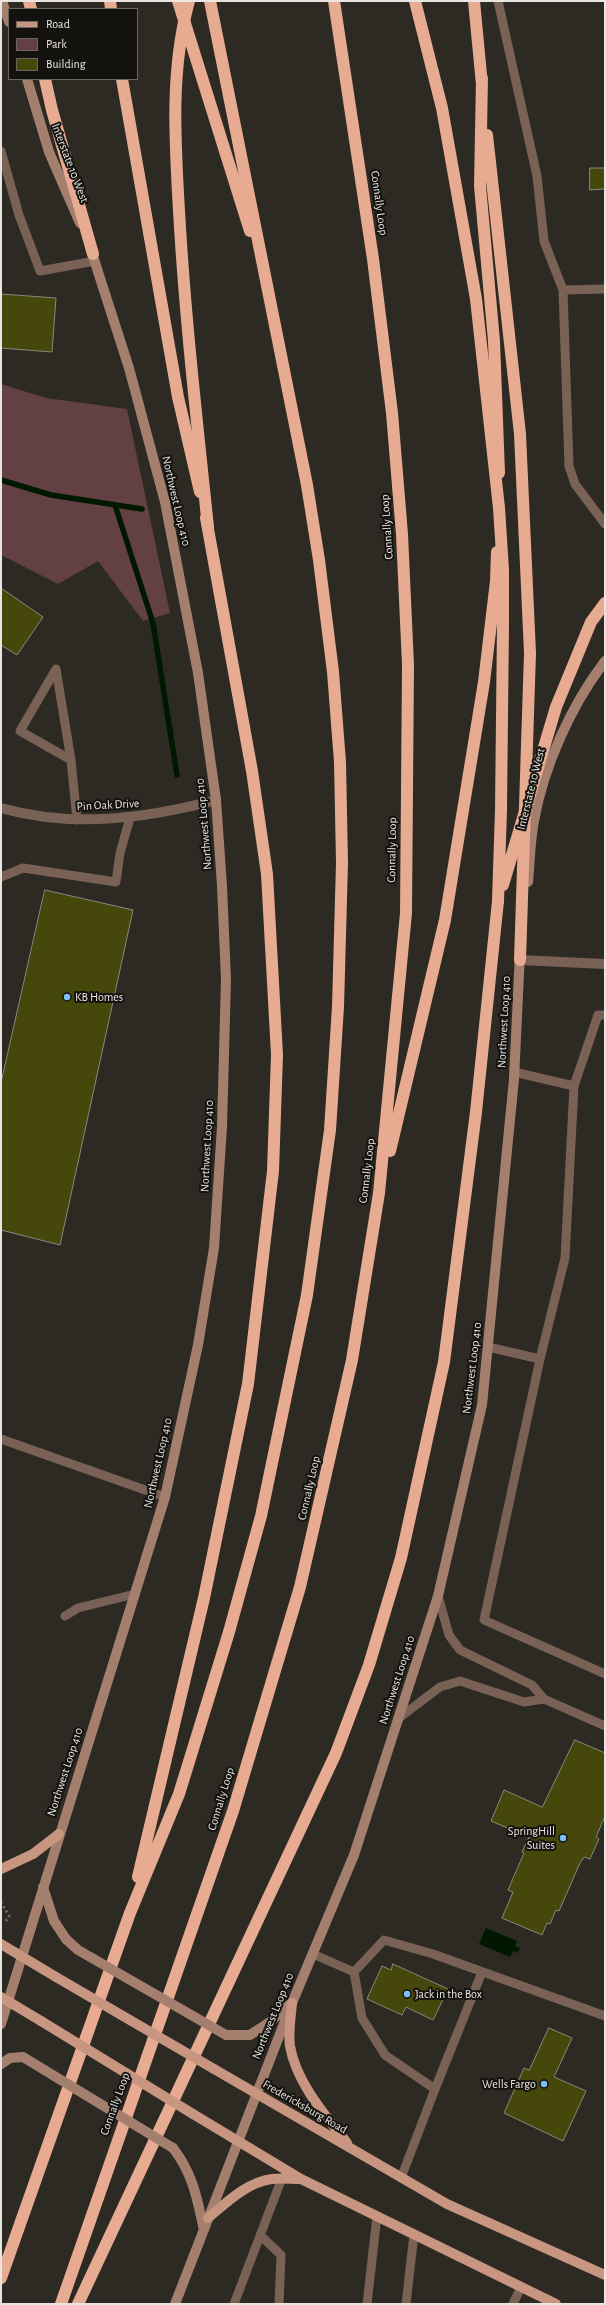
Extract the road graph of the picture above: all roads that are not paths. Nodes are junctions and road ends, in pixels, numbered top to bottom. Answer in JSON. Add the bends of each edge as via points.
{"nodes":[{"id":1,"x":2,"y":1,"type":"edge"},
{"id":2,"x":178,"y":1,"type":"edge"},
{"id":3,"x":190,"y":1,"type":"edge"},
{"id":4,"x":210,"y":1,"type":"edge"},
{"id":5,"x":334,"y":1,"type":"edge"},
{"id":6,"x":415,"y":1,"type":"edge"},
{"id":7,"x":474,"y":1,"type":"edge"},
{"id":8,"x":498,"y":1,"type":"edge"},
{"id":9,"x":8,"y":19,"type":"edge"},
{"id":10,"x":482,"y":78,"type":"junction"},
{"id":11,"x":26,"y":80,"type":"edge"},
{"id":12,"x":46,"y":80,"type":"edge"},
{"id":13,"x":122,"y":80,"type":"edge"},
{"id":14,"x":1,"y":151,"type":"edge"},
{"id":15,"x":94,"y":258,"type":"junction"},
{"id":16,"x":269,"y":287,"type":"junction"},
{"id":17,"x":605,"y":289,"type":"edge"},
{"id":18,"x":563,"y":290,"type":"junction"},
{"id":19,"x":605,"y":524,"type":"edge"},
{"id":20,"x":208,"y":527,"type":"junction"},
{"id":21,"x":605,"y":603,"type":"edge"},
{"id":22,"x":605,"y":661,"type":"edge"},
{"id":23,"x":71,"y":760,"type":"junction"},
{"id":24,"x":216,"y":800,"type":"junction"},
{"id":25,"x":1,"y":808,"type":"edge"},
{"id":26,"x":130,"y":818,"type":"junction"},
{"id":27,"x":78,"y":820,"type":"junction"},
{"id":28,"x":1,"y":877,"type":"edge"},
{"id":29,"x":498,"y":901,"type":"junction"},
{"id":30,"x":520,"y":960,"type":"junction"},
{"id":31,"x":605,"y":964,"type":"edge"},
{"id":32,"x":605,"y":1015,"type":"edge"},
{"id":33,"x":514,"y":1072,"type":"junction"},
{"id":34,"x":574,"y":1086,"type":"junction"},
{"id":35,"x":380,"y":1193,"type":"junction"},
{"id":36,"x":488,"y":1347,"type":"junction"},
{"id":37,"x":540,"y":1359,"type":"junction"},
{"id":38,"x":1,"y":1439,"type":"edge"},
{"id":39,"x":165,"y":1497,"type":"junction"},
{"id":40,"x":135,"y":1594,"type":"junction"},
{"id":41,"x":438,"y":1596,"type":"junction"},
{"id":42,"x":65,"y":1616,"type":"dead end"},
{"id":43,"x":605,"y":1674,"type":"edge"},
{"id":44,"x":544,"y":1699,"type":"junction"},
{"id":45,"x":399,"y":1718,"type":"junction"},
{"id":46,"x":605,"y":1726,"type":"edge"},
{"id":47,"x":59,"y":1834,"type":"junction"},
{"id":48,"x":1,"y":1869,"type":"edge"},
{"id":49,"x":43,"y":1887,"type":"junction"},
{"id":50,"x":130,"y":1914,"type":"junction"},
{"id":51,"x":1,"y":1944,"type":"edge"},
{"id":52,"x":313,"y":1954,"type":"junction"},
{"id":53,"x":21,"y":1958,"type":"junction"},
{"id":54,"x":354,"y":1972,"type":"junction"},
{"id":55,"x":482,"y":1972,"type":"junction"},
{"id":56,"x":4,"y":1999,"type":"edge"},
{"id":57,"x":292,"y":2002,"type":"junction"},
{"id":58,"x":605,"y":2016,"type":"edge"},
{"id":59,"x":1,"y":2024,"type":"edge"},
{"id":60,"x":1,"y":2064,"type":"edge"},
{"id":61,"x":435,"y":2089,"type":"junction"},
{"id":62,"x":256,"y":2095,"type":"junction"},
{"id":63,"x":236,"y":2142,"type":"junction"},
{"id":64,"x":350,"y":2148,"type":"junction"},
{"id":65,"x":282,"y":2178,"type":"junction"},
{"id":66,"x":402,"y":2178,"type":"junction"},
{"id":67,"x":301,"y":2179,"type":"junction"},
{"id":68,"x":377,"y":2216,"type":"junction"},
{"id":69,"x":208,"y":2218,"type":"junction"},
{"id":70,"x":204,"y":2230,"type":"junction"},
{"id":71,"x":414,"y":2234,"type":"junction"},
{"id":72,"x":261,"y":2236,"type":"junction"},
{"id":73,"x":605,"y":2275,"type":"edge"},
{"id":74,"x":1,"y":2278,"type":"edge"},
{"id":75,"x":521,"y":2287,"type":"junction"},
{"id":76,"x":61,"y":2304,"type":"edge"},
{"id":77,"x":78,"y":2304,"type":"edge"},
{"id":78,"x":175,"y":2304,"type":"edge"},
{"id":79,"x":234,"y":2304,"type":"edge"},
{"id":80,"x":279,"y":2304,"type":"edge"},
{"id":81,"x":367,"y":2304,"type":"edge"},
{"id":82,"x":406,"y":2304,"type":"edge"},
{"id":83,"x":513,"y":2304,"type":"edge"},
{"id":84,"x":556,"y":2304,"type":"edge"}],
"edges":[{"from":1,"to":9,"type":"main road"},
{"from":2,"to":16,"type":"highway"},
{"from":3,"to":20,"type":"highway","bridge":true,"via":[[178,62],[174,138],[187,331]]},
{"from":4,"to":16,"type":"highway"},
{"from":5,"to":35,"type":"highway","name":"Connally Loop","via":[[373,259],[392,413],[402,534],[408,665],[406,913]]},
{"from":6,"to":29,"type":"highway","bridge":true,"via":[[442,108],[476,299],[499,508],[503,624]]},
{"from":7,"to":10,"type":"highway"},
{"from":8,"to":18,"type":"lane","via":[[537,176],[544,241]]},
{"from":10,"to":30,"type":"highway","via":[[520,434],[530,653]]},
{"from":10,"to":35,"type":"highway","via":[[480,186],[494,341],[500,458],[496,581],[484,682],[445,920]]},
{"from":11,"to":15,"type":"main road","name":"Interstate 10 West","via":[[49,152]]},
{"from":12,"to":15,"type":"highway","via":[[52,110]]},
{"from":13,"to":20,"type":"highway","bridge":true,"via":[[178,397]]},
{"from":14,"to":15,"type":"lane","via":[[19,215],[40,271]]},
{"from":15,"to":24,"type":"main road","name":"Northwest Loop 410","via":[[129,368],[165,502],[198,673]]},
{"from":16,"to":50,"type":"highway","via":[[319,560],[333,672],[340,762],[342,863],[338,1007],[330,1130],[307,1295],[261,1516],[230,1632],[179,1794]]},
{"from":17,"to":18,"type":"lane"},
{"from":18,"to":19,"type":"lane","via":[[569,466],[575,484]]},
{"from":20,"to":50,"type":"highway","via":[[267,874],[277,1054],[273,1171],[248,1384],[204,1598]]},
{"from":21,"to":29,"type":"highway","bridge":true,"via":[[591,622],[556,708]]},
{"from":22,"to":30,"type":"main road","name":"Interstate 10 West","via":[[587,685],[555,746],[534,820]]},
{"from":23,"to":23,"type":"lane","via":[[57,677],[56,669],[20,731]]},
{"from":23,"to":27,"type":"lane"},
{"from":24,"to":26,"type":"street","name":"Pin Oak Drive"},
{"from":24,"to":39,"type":"main road","name":"Northwest Loop 410","via":[[226,980],[216,1225],[198,1345]]},
{"from":25,"to":27,"type":"street","name":"Pin Oak Drive","via":[[51,818]]},
{"from":26,"to":27,"type":"street","name":"Pin Oak Drive"},
{"from":26,"to":28,"type":"lane","via":[[120,853],[116,882],[23,868]]},
{"from":29,"to":77,"type":"highway","via":[[476,1112],[444,1362],[401,1558],[369,1665],[336,1753]]},
{"from":30,"to":31,"type":"street"},
{"from":30,"to":33,"type":"main road","name":"Northwest Loop 410"},
{"from":32,"to":34,"type":"lane","via":[[598,1014]]},
{"from":33,"to":34,"type":"lane"},
{"from":33,"to":36,"type":"main road","name":"Northwest Loop 410"},
{"from":34,"to":37,"type":"lane","via":[[565,1258]]},
{"from":35,"to":76,"type":"highway","name":"Connally Loop","via":[[352,1360],[300,1587],[233,1811]]},
{"from":36,"to":37,"type":"lane"},
{"from":36,"to":41,"type":"main road","name":"Northwest Loop 410","via":[[482,1405]]},
{"from":37,"to":43,"type":"lane","via":[[484,1620]]},
{"from":38,"to":39,"type":"lane"},
{"from":39,"to":40,"type":"main road","name":"Northwest Loop 410"},
{"from":40,"to":42,"type":"lane","via":[[78,1608]]},
{"from":40,"to":47,"type":"main road","name":"Northwest Loop 410"},
{"from":41,"to":44,"type":"lane","via":[[449,1634],[460,1650],[532,1685]]},
{"from":41,"to":45,"type":"main road","name":"Northwest Loop 410"},
{"from":44,"to":45,"type":"lane","via":[[524,1702],[460,1681],[440,1687]]},
{"from":44,"to":46,"type":"lane"},
{"from":45,"to":52,"type":"main road","name":"Northwest Loop 410","via":[[354,1855]]},
{"from":47,"to":48,"type":"main road","via":[[34,1854]]},
{"from":47,"to":49,"type":"main road","name":"Northwest Loop 410"},
{"from":49,"to":53,"type":"main road","name":"Northwest Loop 410"},
{"from":49,"to":57,"type":"main road","bridge":true,"via":[[54,1921],[66,1939],[78,1950],[226,2035],[250,2035],[270,2022]]},
{"from":50,"to":74,"type":"highway"},
{"from":51,"to":53,"type":"main road","name":"Fredericksburg Road"},
{"from":52,"to":54,"type":"lane"},
{"from":52,"to":57,"type":"main road","name":"Northwest Loop 410"},
{"from":53,"to":56,"type":"main road","name":"Northwest Loop 410"},
{"from":53,"to":62,"type":"main road","name":"Fredericksburg Road","bridge":true},
{"from":54,"to":55,"type":"lane","via":[[384,1940]]},
{"from":54,"to":61,"type":"lane","via":[[362,2018],[385,2055]]},
{"from":55,"to":58,"type":"lane"},
{"from":55,"to":61,"type":"lane"},
{"from":56,"to":59,"type":"main road","name":"Northwest Loop 410"},
{"from":56,"to":63,"type":"main road","bridge":true},
{"from":57,"to":62,"type":"main road","name":"Northwest Loop 410"},
{"from":57,"to":64,"type":"main road","via":[[290,2044],[295,2063],[326,2117]]},
{"from":60,"to":70,"type":"main road","bridge":true,"via":[[10,2058],[23,2057],[172,2148],[185,2163],[191,2177]]},
{"from":61,"to":66,"type":"lane"},
{"from":62,"to":63,"type":"main road","name":"Northwest Loop 410"},
{"from":62,"to":64,"type":"main road","name":"Fredericksburg Road"},
{"from":63,"to":67,"type":"main road"},
{"from":63,"to":69,"type":"main road","name":"Northwest Loop 410"},
{"from":64,"to":66,"type":"main road","name":"Fredericksburg Road"},
{"from":65,"to":67,"type":"main road"},
{"from":65,"to":69,"type":"main road","via":[[271,2179],[243,2190]]},
{"from":65,"to":72,"type":"lane"},
{"from":66,"to":73,"type":"main road","name":"Fredericksburg Road","via":[[447,2204]]},
{"from":67,"to":68,"type":"main road"},
{"from":68,"to":71,"type":"main road"},
{"from":68,"to":81,"type":"lane"},
{"from":69,"to":70,"type":"main road","name":"Northwest Loop 410"},
{"from":70,"to":78,"type":"main road","name":"Northwest Loop 410"},
{"from":71,"to":75,"type":"main road"},
{"from":71,"to":82,"type":"lane"},
{"from":72,"to":79,"type":"lane"},
{"from":72,"to":80,"type":"lane","via":[[281,2255]]},
{"from":75,"to":83,"type":"lane"},
{"from":75,"to":84,"type":"main road"}]}
